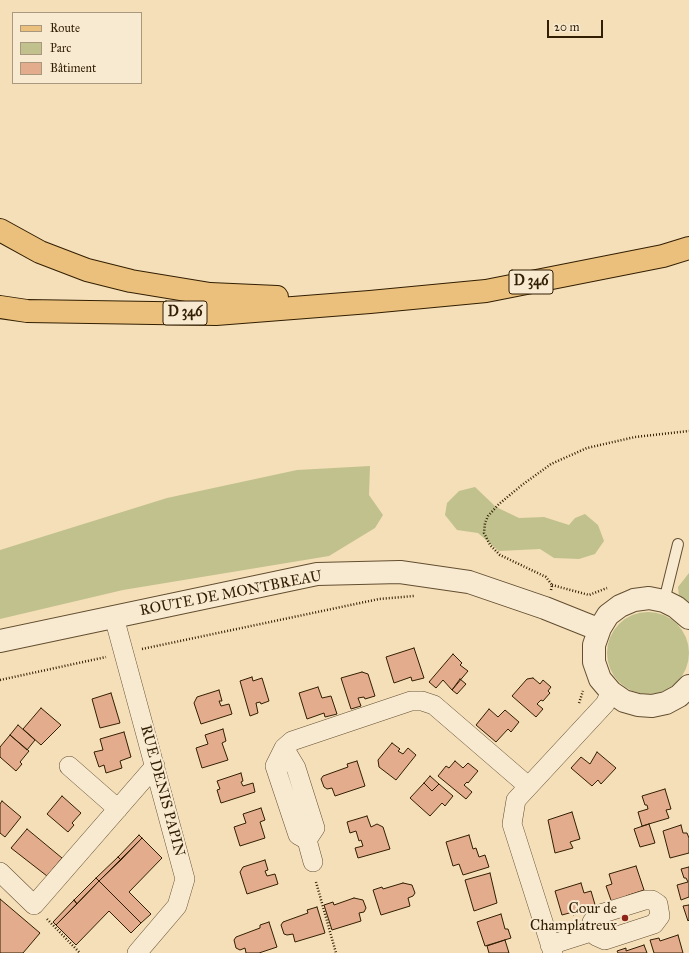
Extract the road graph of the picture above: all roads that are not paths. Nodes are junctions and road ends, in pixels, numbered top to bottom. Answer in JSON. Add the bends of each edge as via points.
{"nodes":[{"id":1,"x":0,"y":230,"type":"edge"},
{"id":2,"x":689,"y":248,"type":"edge"},
{"id":3,"x":370,"y":302,"type":"junction"},
{"id":4,"x":0,"y":307,"type":"edge"},
{"id":5,"x":678,"y":544,"type":"dead end"},
{"id":6,"x":664,"y":601,"type":"junction"},
{"id":7,"x":114,"y":617,"type":"junction"},
{"id":8,"x":689,"y":618,"type":"edge"},
{"id":9,"x":600,"y":628,"type":"junction"},
{"id":10,"x":0,"y":641,"type":"edge"},
{"id":11,"x":611,"y":692,"type":"junction"},
{"id":12,"x":686,"y":697,"type":"edge"},
{"id":13,"x":69,"y":766,"type":"dead end"},
{"id":14,"x":155,"y":766,"type":"junction"},
{"id":15,"x":528,"y":786,"type":"junction"},
{"id":16,"x":118,"y":809,"type":"junction"},
{"id":17,"x":313,"y":862,"type":"dead end"},
{"id":18,"x":0,"y":872,"type":"edge"},
{"id":19,"x":594,"y":931,"type":"dead end"},
{"id":20,"x":552,"y":949,"type":"edge"},
{"id":21,"x":137,"y":953,"type":"edge"}],
"edges":[{"from":1,"to":3,"type":"main road","via":[[40,252],[74,265],[131,281],[210,294]]},
{"from":2,"to":3,"type":"main road","number":"D 346","via":[[663,256],[486,291]]},
{"from":3,"to":4,"type":"main road","number":"D 346","via":[[216,314],[27,311]]},
{"from":5,"to":6,"type":"lane"},
{"from":6,"to":8,"type":"street"},
{"from":6,"to":9,"type":"street","via":[[649,598],[634,600],[608,615]]},
{"from":7,"to":9,"type":"street","name":"ROUTE DE MONTBREAU","via":[[317,574],[400,572],[469,582]]},
{"from":7,"to":10,"type":"street","name":"ROUTE DE MONTBREAU"},
{"from":7,"to":14,"type":"street","name":"RUE DENIS PAPIN"},
{"from":9,"to":11,"type":"street","via":[[594,644],[594,662],[600,679]]},
{"from":11,"to":12,"type":"street","via":[[624,701],[652,706]]},
{"from":11,"to":15,"type":"street","via":[[605,704]]},
{"from":13,"to":16,"type":"street"},
{"from":14,"to":16,"type":"street"},
{"from":14,"to":21,"type":"street","name":"RUE DENIS PAPIN","via":[[185,879],[177,906]]},
{"from":15,"to":17,"type":"street","via":[[434,705],[422,701],[411,701],[292,741],[284,748],[275,766],[298,835],[307,840]]},
{"from":15,"to":20,"type":"street","via":[[516,800],[512,824]]},
{"from":16,"to":18,"type":"street","via":[[34,905]]},
{"from":19,"to":20,"type":"street"}]}
